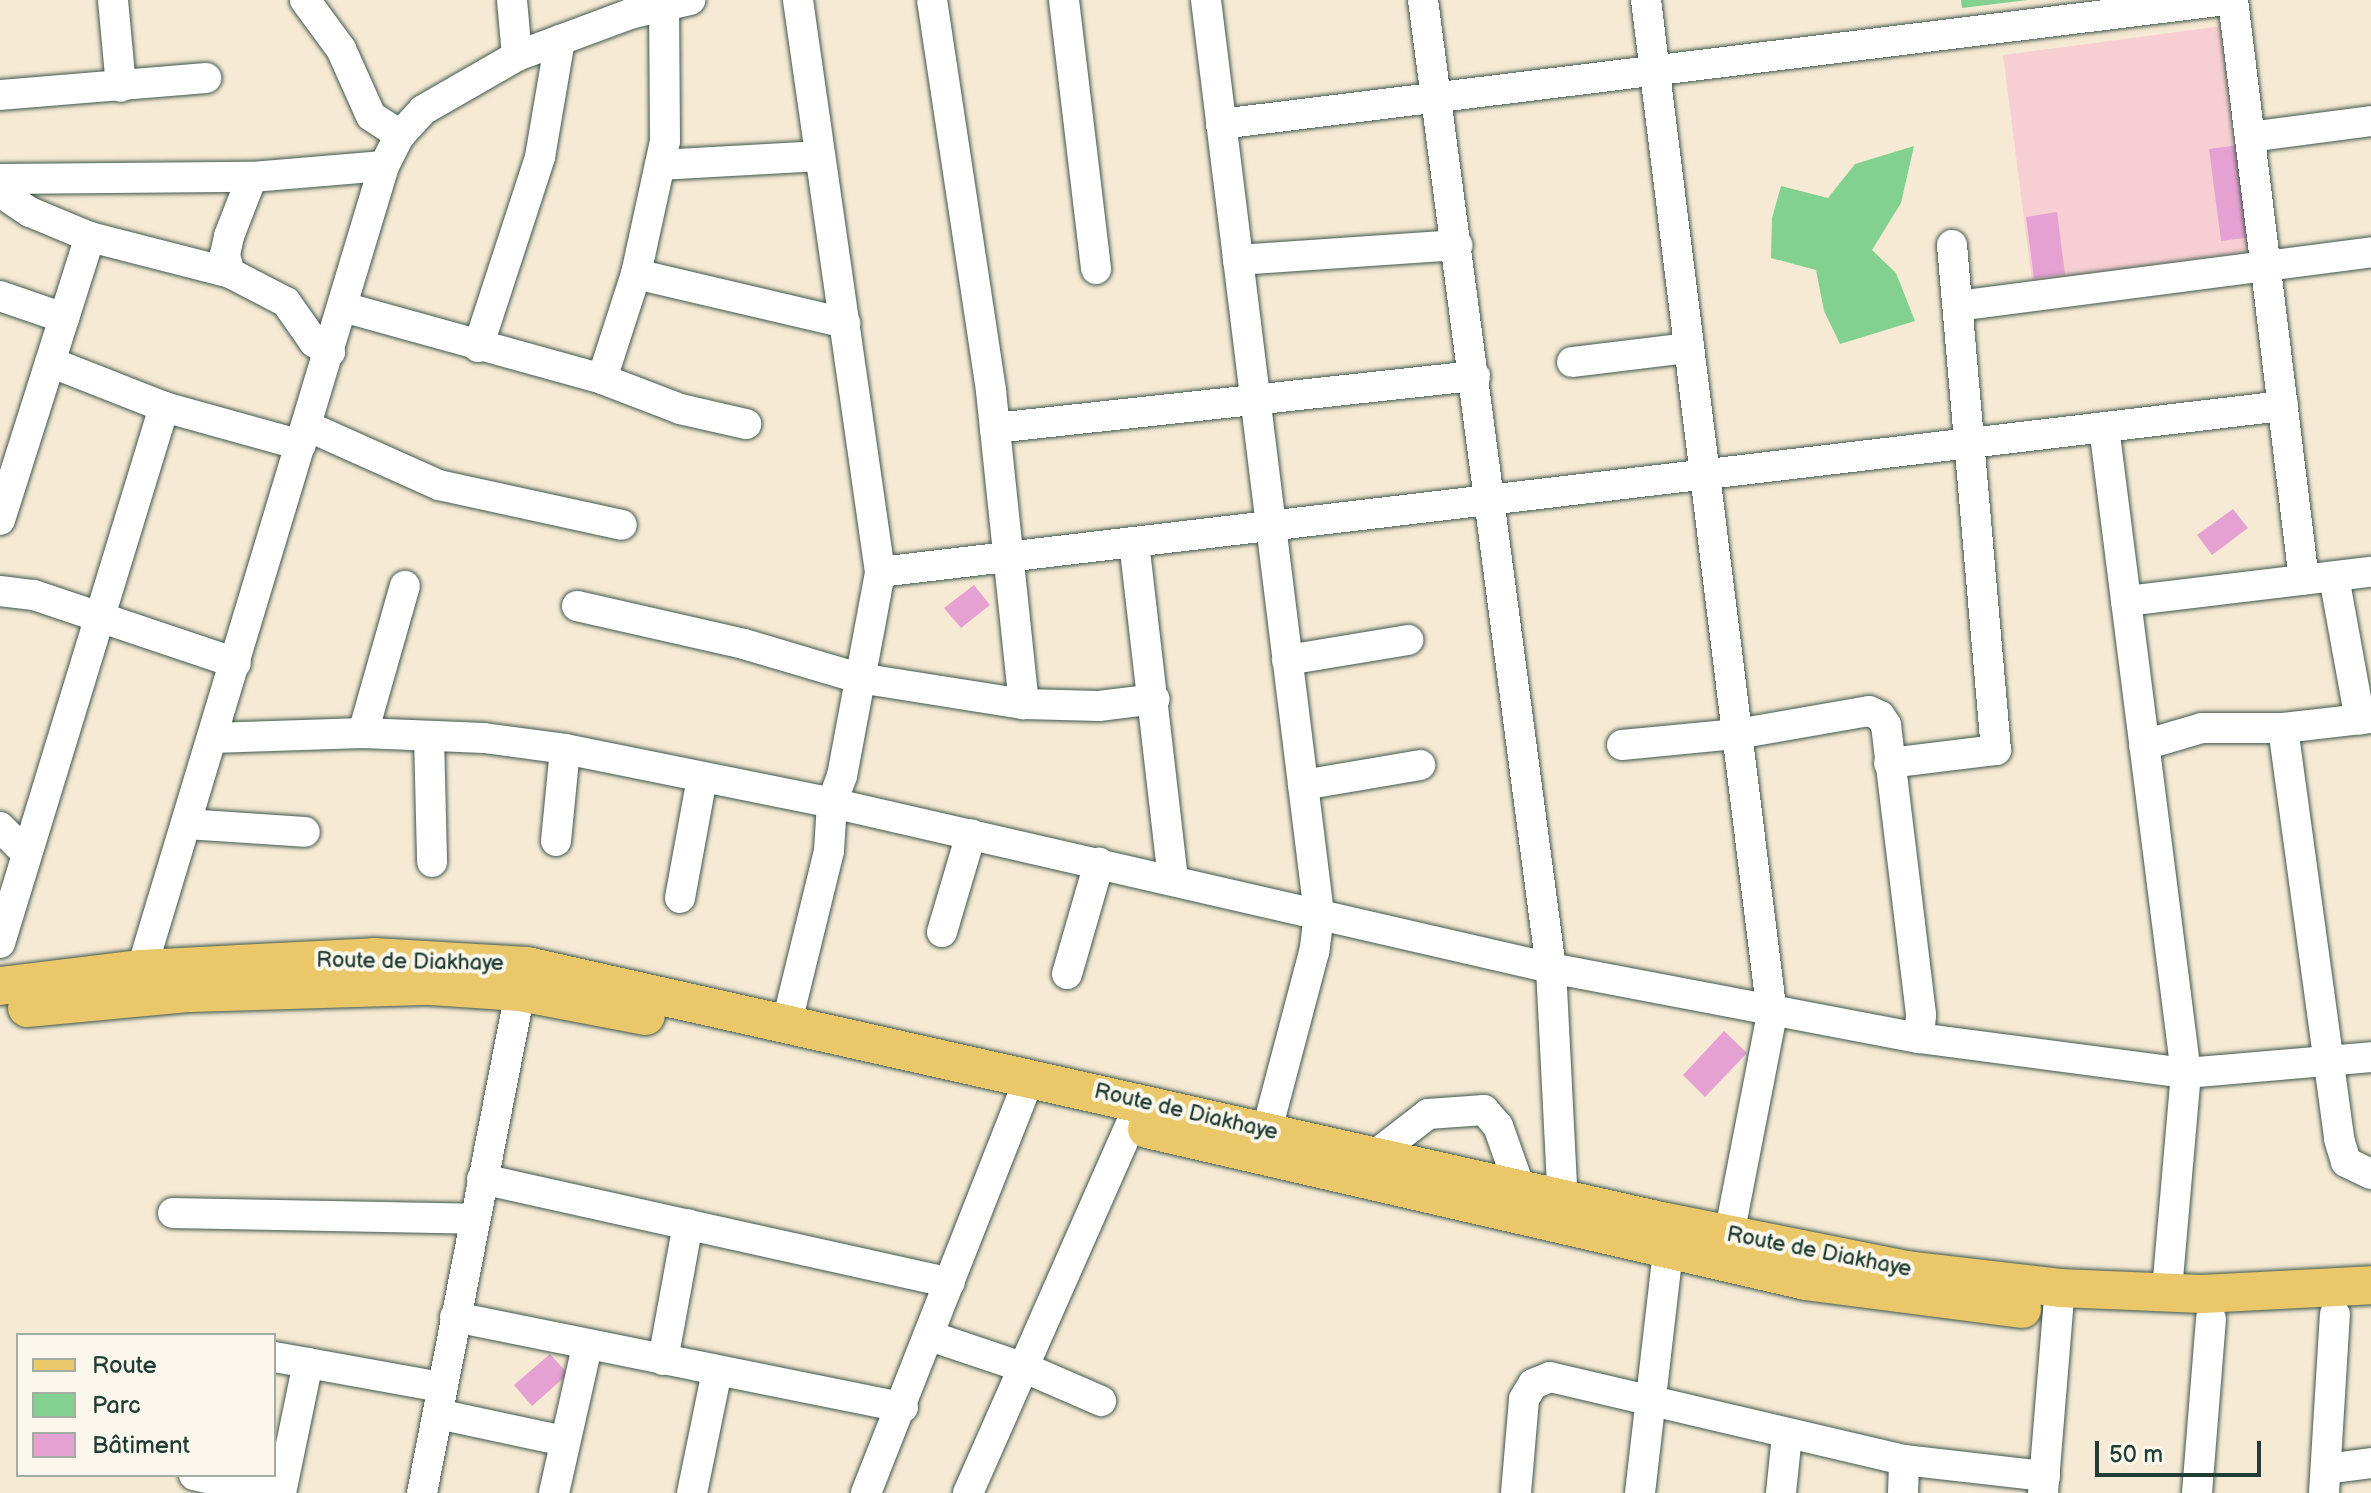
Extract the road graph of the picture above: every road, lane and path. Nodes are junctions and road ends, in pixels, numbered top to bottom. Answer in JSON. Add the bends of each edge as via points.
{"nodes":[{"id":1,"x":113,"y":0,"type":"edge"},
{"id":2,"x":305,"y":0,"type":"edge"},
{"id":3,"x":512,"y":0,"type":"edge"},
{"id":4,"x":798,"y":0,"type":"edge"},
{"id":5,"x":932,"y":0,"type":"edge"},
{"id":6,"x":1064,"y":0,"type":"edge"},
{"id":7,"x":1206,"y":0,"type":"edge"},
{"id":8,"x":1423,"y":0,"type":"edge"},
{"id":9,"x":1646,"y":0,"type":"edge"},
{"id":10,"x":2226,"y":0,"type":"edge"},
{"id":11,"x":2233,"y":0,"type":"edge"},
{"id":12,"x":677,"y":3,"type":"edge"},
{"id":13,"x":630,"y":7,"type":"edge"},
{"id":14,"x":560,"y":40,"type":"junction"},
{"id":15,"x":517,"y":56,"type":"junction"},
{"id":16,"x":1655,"y":70,"type":"junction"},
{"id":17,"x":206,"y":78,"type":"dead end"},
{"id":18,"x":121,"y":87,"type":"junction"},
{"id":19,"x":0,"y":95,"type":"edge"},
{"id":20,"x":1437,"y":97,"type":"junction"},
{"id":21,"x":2371,"y":121,"type":"edge"},
{"id":22,"x":1221,"y":124,"type":"junction"},
{"id":23,"x":400,"y":135,"type":"junction"},
{"id":24,"x":2250,"y":137,"type":"junction"},
{"id":25,"x":820,"y":156,"type":"junction"},
{"id":26,"x":660,"y":165,"type":"junction"},
{"id":27,"x":384,"y":166,"type":"junction"},
{"id":28,"x":252,"y":177,"type":"junction"},
{"id":29,"x":0,"y":179,"type":"edge"},
{"id":30,"x":0,"y":192,"type":"edge"},
{"id":31,"x":90,"y":237,"type":"junction"},
{"id":32,"x":1457,"y":245,"type":"junction"},
{"id":33,"x":1952,"y":245,"type":"dead end"},
{"id":34,"x":2371,"y":252,"type":"edge"},
{"id":35,"x":1238,"y":260,"type":"junction"},
{"id":36,"x":2266,"y":266,"type":"junction"},
{"id":37,"x":1096,"y":269,"type":"dead end"},
{"id":38,"x":230,"y":273,"type":"junction"},
{"id":39,"x":636,"y":274,"type":"junction"},
{"id":40,"x":0,"y":296,"type":"edge"},
{"id":41,"x":1958,"y":306,"type":"junction"},
{"id":42,"x":343,"y":307,"type":"junction"},
{"id":43,"x":64,"y":318,"type":"junction"},
{"id":44,"x":845,"y":323,"type":"junction"},
{"id":45,"x":478,"y":347,"type":"junction"},
{"id":46,"x":1688,"y":348,"type":"junction"},
{"id":47,"x":330,"y":352,"type":"junction"},
{"id":48,"x":50,"y":362,"type":"junction"},
{"id":49,"x":1572,"y":362,"type":"dead end"},
{"id":50,"x":1475,"y":376,"type":"junction"},
{"id":51,"x":602,"y":379,"type":"junction"},
{"id":52,"x":1255,"y":399,"type":"junction"},
{"id":53,"x":2283,"y":406,"type":"junction"},
{"id":54,"x":164,"y":407,"type":"junction"},
{"id":55,"x":746,"y":424,"type":"dead end"},
{"id":56,"x":2104,"y":427,"type":"junction"},
{"id":57,"x":995,"y":428,"type":"junction"},
{"id":58,"x":304,"y":435,"type":"junction"},
{"id":59,"x":1972,"y":443,"type":"junction"},
{"id":60,"x":1703,"y":475,"type":"junction"},
{"id":61,"x":1491,"y":500,"type":"junction"},
{"id":62,"x":3,"y":502,"type":"edge"},
{"id":63,"x":622,"y":525,"type":"dead end"},
{"id":64,"x":1270,"y":526,"type":"junction"},
{"id":65,"x":1134,"y":542,"type":"junction"},
{"id":66,"x":1010,"y":557,"type":"junction"},
{"id":67,"x":880,"y":572,"type":"junction"},
{"id":68,"x":2371,"y":572,"type":"edge"},
{"id":69,"x":2334,"y":577,"type":"junction"},
{"id":70,"x":2304,"y":580,"type":"junction"},
{"id":71,"x":405,"y":586,"type":"dead end"},
{"id":72,"x":0,"y":591,"type":"edge"},
{"id":73,"x":2126,"y":601,"type":"junction"},
{"id":74,"x":577,"y":606,"type":"dead end"},
{"id":75,"x":100,"y":616,"type":"junction"},
{"id":76,"x":1408,"y":640,"type":"dead end"},
{"id":77,"x":1287,"y":660,"type":"junction"},
{"id":78,"x":236,"y":663,"type":"junction"},
{"id":79,"x":859,"y":678,"type":"junction"},
{"id":80,"x":1155,"y":699,"type":"junction"},
{"id":81,"x":1024,"y":704,"type":"junction"},
{"id":82,"x":2365,"y":719,"type":"edge"},
{"id":83,"x":2283,"y":728,"type":"junction"},
{"id":84,"x":363,"y":733,"type":"junction"},
{"id":85,"x":1737,"y":734,"type":"junction"},
{"id":86,"x":429,"y":736,"type":"junction"},
{"id":87,"x":212,"y":738,"type":"junction"},
{"id":88,"x":1622,"y":745,"type":"dead end"},
{"id":89,"x":2144,"y":745,"type":"junction"},
{"id":90,"x":565,"y":749,"type":"junction"},
{"id":91,"x":1889,"y":763,"type":"junction"},
{"id":92,"x":1420,"y":765,"type":"dead end"},
{"id":93,"x":702,"y":778,"type":"junction"},
{"id":94,"x":1303,"y":785,"type":"junction"},
{"id":95,"x":832,"y":803,"type":"junction"},
{"id":96,"x":186,"y":824,"type":"junction"},
{"id":97,"x":0,"y":827,"type":"edge"},
{"id":98,"x":305,"y":832,"type":"dead end"},
{"id":99,"x":971,"y":834,"type":"junction"},
{"id":100,"x":556,"y":841,"type":"dead end"},
{"id":101,"x":25,"y":852,"type":"junction"},
{"id":102,"x":432,"y":862,"type":"dead end"},
{"id":103,"x":1099,"y":863,"type":"junction"},
{"id":104,"x":1173,"y":879,"type":"junction"},
{"id":105,"x":680,"y":898,"type":"dead end"},
{"id":106,"x":1319,"y":914,"type":"junction"},
{"id":107,"x":942,"y":932,"type":"dead end"},
{"id":108,"x":0,"y":943,"type":"edge"},
{"id":109,"x":1551,"y":968,"type":"junction"},
{"id":110,"x":1067,"y":974,"type":"dead end"},
{"id":111,"x":137,"y":983,"type":"junction"},
{"id":112,"x":0,"y":986,"type":"edge"},
{"id":113,"x":520,"y":992,"type":"junction"},
{"id":114,"x":0,"y":1012,"type":"edge"},
{"id":115,"x":1772,"y":1014,"type":"junction"},
{"id":116,"x":787,"y":1022,"type":"junction"},
{"id":117,"x":1919,"y":1038,"type":"junction"},
{"id":118,"x":2371,"y":1057,"type":"edge"},
{"id":119,"x":2325,"y":1061,"type":"junction"},
{"id":120,"x":2186,"y":1073,"type":"junction"},
{"id":121,"x":1022,"y":1096,"type":"junction"},
{"id":122,"x":1130,"y":1125,"type":"junction"},
{"id":123,"x":1267,"y":1130,"type":"junction"},
{"id":124,"x":1375,"y":1155,"type":"junction"},
{"id":125,"x":2371,"y":1174,"type":"edge"},
{"id":126,"x":482,"y":1179,"type":"junction"},
{"id":127,"x":1520,"y":1188,"type":"junction"},
{"id":128,"x":173,"y":1213,"type":"dead end"},
{"id":129,"x":1564,"y":1213,"type":"junction"},
{"id":130,"x":474,"y":1219,"type":"junction"},
{"id":131,"x":688,"y":1224,"type":"junction"},
{"id":132,"x":1729,"y":1236,"type":"junction"},
{"id":133,"x":1668,"y":1252,"type":"junction"},
{"id":134,"x":950,"y":1283,"type":"junction"},
{"id":135,"x":2371,"y":1285,"type":"edge"},
{"id":136,"x":2167,"y":1292,"type":"junction"},
{"id":137,"x":2058,"y":1300,"type":"junction"},
{"id":138,"x":2353,"y":1312,"type":"edge"},
{"id":139,"x":455,"y":1317,"type":"junction"},
{"id":140,"x":2211,"y":1319,"type":"junction"},
{"id":141,"x":930,"y":1336,"type":"junction"},
{"id":142,"x":587,"y":1346,"type":"junction"},
{"id":143,"x":276,"y":1357,"type":"edge"},
{"id":144,"x":663,"y":1360,"type":"junction"},
{"id":145,"x":308,"y":1363,"type":"junction"},
{"id":146,"x":1025,"y":1368,"type":"junction"},
{"id":147,"x":717,"y":1371,"type":"junction"},
{"id":148,"x":439,"y":1400,"type":"junction"},
{"id":149,"x":1648,"y":1400,"type":"junction"},
{"id":150,"x":1101,"y":1401,"type":"dead end"},
{"id":151,"x":903,"y":1407,"type":"junction"},
{"id":152,"x":1787,"y":1435,"type":"junction"},
{"id":153,"x":564,"y":1441,"type":"junction"},
{"id":154,"x":1904,"y":1460,"type":"junction"},
{"id":155,"x":2371,"y":1463,"type":"edge"},
{"id":156,"x":203,"y":1477,"type":"edge"},
{"id":157,"x":2325,"y":1481,"type":"edge"},
{"id":158,"x":2044,"y":1485,"type":"edge"},
{"id":159,"x":273,"y":1493,"type":"edge"},
{"id":160,"x":281,"y":1493,"type":"edge"},
{"id":161,"x":422,"y":1493,"type":"edge"},
{"id":162,"x":554,"y":1493,"type":"edge"},
{"id":163,"x":692,"y":1493,"type":"edge"},
{"id":164,"x":866,"y":1493,"type":"edge"},
{"id":165,"x":968,"y":1493,"type":"edge"},
{"id":166,"x":1516,"y":1493,"type":"edge"},
{"id":167,"x":1640,"y":1493,"type":"edge"},
{"id":168,"x":1781,"y":1493,"type":"edge"},
{"id":169,"x":1903,"y":1493,"type":"edge"},
{"id":170,"x":2197,"y":1493,"type":"edge"}],
"edges":[{"from":1,"to":18,"type":"street"},
{"from":2,"to":23,"type":"street","via":[[341,49],[371,116]]},
{"from":3,"to":15,"type":"street"},
{"from":4,"to":25,"type":"street"},
{"from":5,"to":57,"type":"street"},
{"from":6,"to":37,"type":"street"},
{"from":7,"to":22,"type":"street"},
{"from":8,"to":20,"type":"street"},
{"from":9,"to":16,"type":"street"},
{"from":10,"to":16,"type":"street"},
{"from":11,"to":24,"type":"street"},
{"from":12,"to":13,"type":"street"},
{"from":12,"to":26,"type":"street"},
{"from":13,"to":14,"type":"street"},
{"from":14,"to":15,"type":"street"},
{"from":14,"to":45,"type":"street","via":[[540,157]]},
{"from":15,"to":23,"type":"street","via":[[423,110]]},
{"from":16,"to":20,"type":"street"},
{"from":16,"to":46,"type":"street"},
{"from":17,"to":18,"type":"street"},
{"from":18,"to":19,"type":"street"},
{"from":20,"to":22,"type":"street"},
{"from":20,"to":32,"type":"street"},
{"from":21,"to":24,"type":"street"},
{"from":22,"to":35,"type":"street"},
{"from":23,"to":27,"type":"street"},
{"from":24,"to":36,"type":"street"},
{"from":25,"to":26,"type":"street"},
{"from":25,"to":44,"type":"street"},
{"from":26,"to":39,"type":"street"},
{"from":27,"to":28,"type":"street"},
{"from":27,"to":42,"type":"street"},
{"from":28,"to":29,"type":"street"},
{"from":28,"to":38,"type":"street","via":[[229,236],[225,255]]},
{"from":30,"to":31,"type":"street","via":[[30,212]]},
{"from":31,"to":38,"type":"street"},
{"from":31,"to":43,"type":"street"},
{"from":32,"to":35,"type":"street"},
{"from":32,"to":50,"type":"street"},
{"from":33,"to":41,"type":"street"},
{"from":34,"to":36,"type":"street"},
{"from":35,"to":52,"type":"street"},
{"from":36,"to":41,"type":"street"},
{"from":36,"to":53,"type":"street"},
{"from":38,"to":47,"type":"street","via":[[286,302],[314,342]]},
{"from":39,"to":44,"type":"street"},
{"from":39,"to":51,"type":"street"},
{"from":40,"to":43,"type":"street"},
{"from":41,"to":59,"type":"street"},
{"from":42,"to":45,"type":"street"},
{"from":42,"to":47,"type":"street"},
{"from":43,"to":48,"type":"street"},
{"from":44,"to":67,"type":"street"},
{"from":45,"to":51,"type":"street"},
{"from":46,"to":49,"type":"street"},
{"from":46,"to":60,"type":"street"},
{"from":47,"to":58,"type":"street"},
{"from":48,"to":54,"type":"street"},
{"from":48,"to":62,"type":"street"},
{"from":50,"to":52,"type":"street"},
{"from":50,"to":61,"type":"street"},
{"from":51,"to":55,"type":"street","via":[[680,409]]},
{"from":52,"to":57,"type":"street"},
{"from":52,"to":64,"type":"street"},
{"from":53,"to":56,"type":"street"},
{"from":53,"to":70,"type":"street"},
{"from":54,"to":58,"type":"street"},
{"from":54,"to":75,"type":"street"},
{"from":56,"to":59,"type":"street"},
{"from":56,"to":73,"type":"street"},
{"from":57,"to":66,"type":"street"},
{"from":58,"to":63,"type":"street","via":[[439,485]]},
{"from":58,"to":78,"type":"street"},
{"from":59,"to":60,"type":"street"},
{"from":59,"to":91,"type":"street","via":[[1996,750]]},
{"from":60,"to":61,"type":"street"},
{"from":60,"to":85,"type":"street"},
{"from":61,"to":64,"type":"street"},
{"from":61,"to":109,"type":"street"},
{"from":64,"to":65,"type":"street"},
{"from":64,"to":77,"type":"street"},
{"from":65,"to":66,"type":"street"},
{"from":65,"to":80,"type":"street"},
{"from":66,"to":67,"type":"street"},
{"from":66,"to":81,"type":"street"},
{"from":67,"to":79,"type":"street"},
{"from":68,"to":69,"type":"street"},
{"from":69,"to":70,"type":"street"},
{"from":69,"to":82,"type":"street"},
{"from":70,"to":73,"type":"street"},
{"from":71,"to":84,"type":"street"},
{"from":72,"to":75,"type":"street"},
{"from":73,"to":89,"type":"street"},
{"from":74,"to":79,"type":"street","via":[[744,644]]},
{"from":75,"to":78,"type":"street"},
{"from":75,"to":101,"type":"street"},
{"from":76,"to":77,"type":"street"},
{"from":77,"to":94,"type":"street"},
{"from":78,"to":87,"type":"street"},
{"from":79,"to":81,"type":"street"},
{"from":79,"to":95,"type":"street"},
{"from":80,"to":81,"type":"street","via":[[1099,706]]},
{"from":80,"to":104,"type":"street"},
{"from":82,"to":83,"type":"street"},
{"from":83,"to":89,"type":"street","via":[[2202,728]]},
{"from":83,"to":119,"type":"street"},
{"from":84,"to":86,"type":"street"},
{"from":84,"to":87,"type":"street"},
{"from":85,"to":88,"type":"street"},
{"from":85,"to":91,"type":"street","via":[[1869,711],[1886,725]]},
{"from":85,"to":115,"type":"street"},
{"from":86,"to":90,"type":"street"},
{"from":86,"to":102,"type":"street"},
{"from":87,"to":96,"type":"street"},
{"from":89,"to":120,"type":"street"},
{"from":90,"to":93,"type":"street"},
{"from":90,"to":100,"type":"street"},
{"from":91,"to":117,"type":"street","via":[[1921,1015]]},
{"from":92,"to":94,"type":"street"},
{"from":93,"to":95,"type":"street"},
{"from":93,"to":105,"type":"street"},
{"from":94,"to":106,"type":"street"},
{"from":95,"to":99,"type":"street"},
{"from":95,"to":116,"type":"street","via":[[829,851]]},
{"from":96,"to":98,"type":"street"},
{"from":96,"to":111,"type":"street"},
{"from":97,"to":101,"type":"street"},
{"from":99,"to":103,"type":"street"},
{"from":99,"to":107,"type":"street"},
{"from":101,"to":108,"type":"street"},
{"from":103,"to":104,"type":"street"},
{"from":103,"to":110,"type":"street"},
{"from":104,"to":106,"type":"street"},
{"from":106,"to":109,"type":"street"},
{"from":106,"to":123,"type":"street","via":[[1314,952]]},
{"from":109,"to":115,"type":"street"},
{"from":109,"to":129,"type":"street"},
{"from":111,"to":112,"type":"main road","name":"Route de Diakhaye"},
{"from":111,"to":113,"type":"main road","name":"Route de Diakhaye"},
{"from":111,"to":114,"type":"main road","name":"Route de Diakhaye"},
{"from":111,"to":116,"type":"main road","name":"Route de Diakhaye","via":[[374,957],[466,959],[584,976]]},
{"from":113,"to":121,"type":"main road","name":"Route de Diakhaye"},
{"from":113,"to":126,"type":"street"},
{"from":115,"to":117,"type":"street"},
{"from":115,"to":132,"type":"street"},
{"from":116,"to":123,"type":"main road","name":"Route de Diakhaye"},
{"from":117,"to":120,"type":"street"},
{"from":118,"to":119,"type":"street"},
{"from":119,"to":120,"type":"street"},
{"from":119,"to":125,"type":"street","via":[[2346,1162]]},
{"from":120,"to":136,"type":"street"},
{"from":121,"to":122,"type":"main road","name":"Route de Diakhaye"},
{"from":121,"to":134,"type":"street"},
{"from":122,"to":129,"type":"main road","name":"Route de Diakhaye"},
{"from":122,"to":146,"type":"street"},
{"from":123,"to":124,"type":"main road","name":"Route de Diakhaye"},
{"from":124,"to":127,"type":"main road","name":"Route de Diakhaye"},
{"from":124,"to":127,"type":"street","via":[[1428,1114],[1484,1110],[1498,1126]]},
{"from":126,"to":130,"type":"street"},
{"from":126,"to":131,"type":"street"},
{"from":127,"to":129,"type":"main road","name":"Route de Diakhaye"},
{"from":128,"to":130,"type":"street"},
{"from":129,"to":132,"type":"main road","name":"Route de Diakhaye"},
{"from":129,"to":133,"type":"main road","name":"Route de Diakhaye"},
{"from":130,"to":139,"type":"street"},
{"from":131,"to":134,"type":"street"},
{"from":131,"to":144,"type":"street"},
{"from":132,"to":137,"type":"main road","name":"Route de Diakhaye"},
{"from":133,"to":137,"type":"main road","name":"Route de Diakhaye","via":[[1931,1301]]},
{"from":133,"to":149,"type":"street"},
{"from":134,"to":141,"type":"street"},
{"from":135,"to":136,"type":"main road","name":"Route de Diakhaye"},
{"from":136,"to":137,"type":"main road","name":"Route de Diakhaye"},
{"from":137,"to":140,"type":"main road","name":"Route de Diakhaye"},
{"from":137,"to":158,"type":"street"},
{"from":138,"to":140,"type":"main road","name":"Route de Diakhaye"},
{"from":138,"to":157,"type":"street"},
{"from":139,"to":142,"type":"street"},
{"from":139,"to":148,"type":"street"},
{"from":140,"to":170,"type":"street"},
{"from":141,"to":146,"type":"street"},
{"from":141,"to":151,"type":"street"},
{"from":142,"to":144,"type":"street"},
{"from":142,"to":153,"type":"street"},
{"from":143,"to":145,"type":"street"},
{"from":144,"to":147,"type":"street"},
{"from":145,"to":148,"type":"street"},
{"from":145,"to":160,"type":"street"},
{"from":146,"to":150,"type":"street"},
{"from":146,"to":165,"type":"street"},
{"from":147,"to":151,"type":"street"},
{"from":147,"to":163,"type":"street"},
{"from":148,"to":153,"type":"street"},
{"from":148,"to":161,"type":"street"},
{"from":149,"to":152,"type":"street"},
{"from":149,"to":166,"type":"street","via":[[1550,1377],[1533,1384],[1524,1399]]},
{"from":149,"to":167,"type":"street"},
{"from":151,"to":164,"type":"street"},
{"from":152,"to":154,"type":"street"},
{"from":152,"to":168,"type":"street"},
{"from":153,"to":162,"type":"street"},
{"from":154,"to":158,"type":"street"},
{"from":154,"to":169,"type":"street"},
{"from":155,"to":157,"type":"street"},
{"from":156,"to":159,"type":"street"}]}
